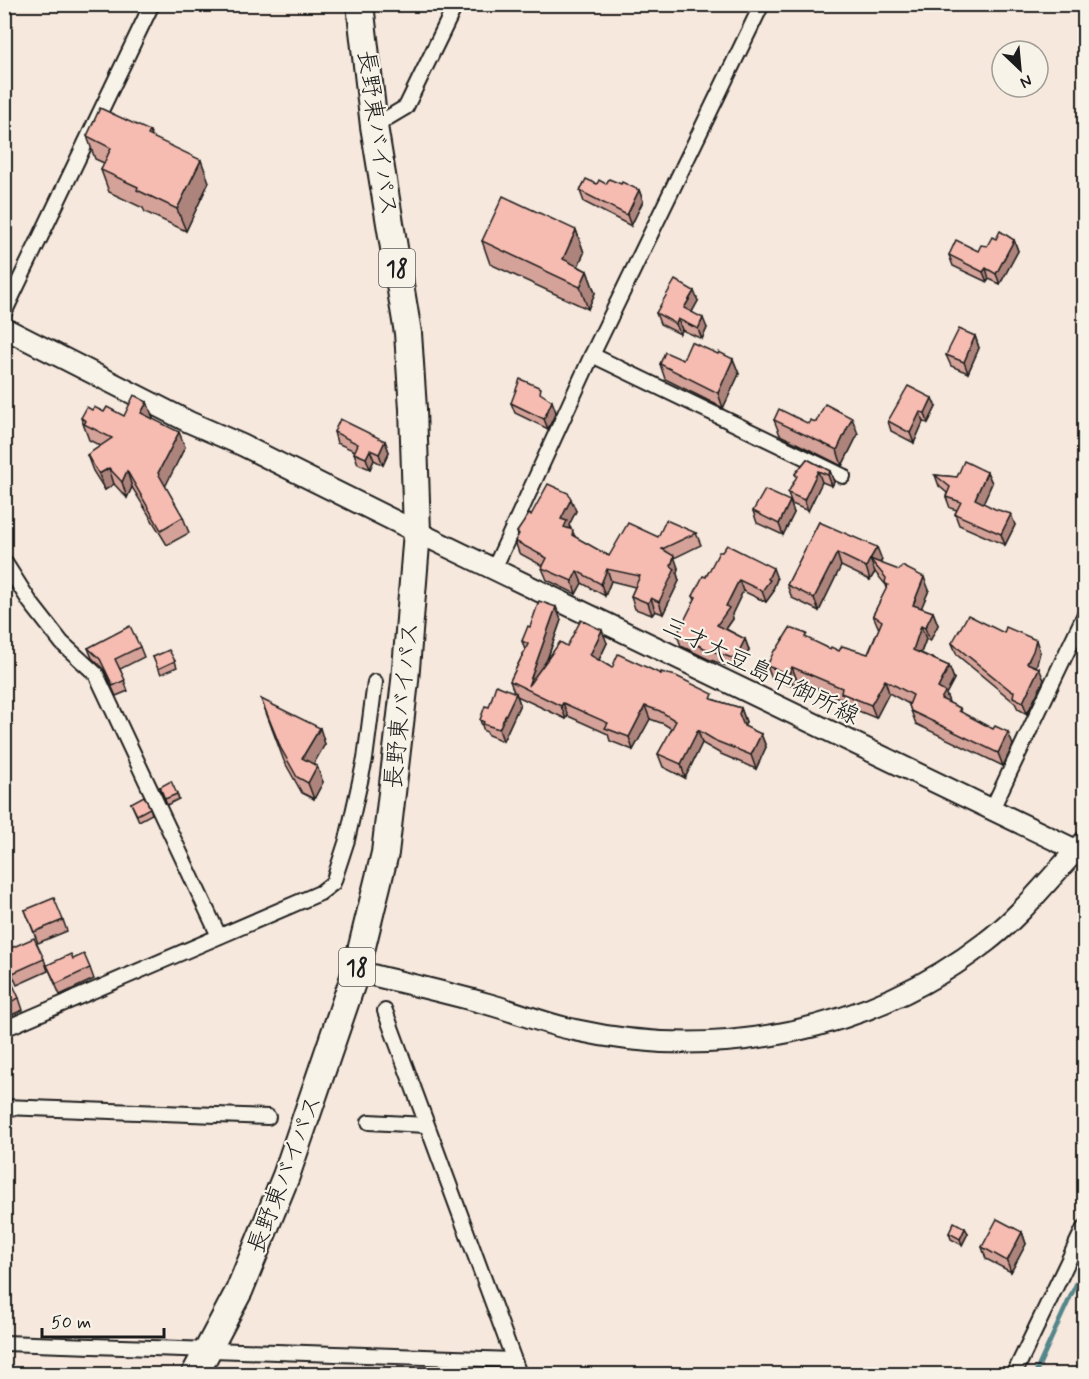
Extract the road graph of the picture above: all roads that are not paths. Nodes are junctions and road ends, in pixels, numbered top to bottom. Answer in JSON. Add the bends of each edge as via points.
{"nodes":[{"id":1,"x":152,"y":4,"type":"edge"},
{"id":2,"x":360,"y":4,"type":"edge"},
{"id":3,"x":456,"y":4,"type":"edge"},
{"id":4,"x":762,"y":4,"type":"edge"},
{"id":5,"x":374,"y":126,"type":"junction"},
{"id":6,"x":4,"y":313,"type":"edge"},
{"id":7,"x":4,"y":328,"type":"edge"},
{"id":8,"x":592,"y":355,"type":"junction"},
{"id":9,"x":843,"y":476,"type":"dead end"},
{"id":10,"x":417,"y":532,"type":"junction"},
{"id":11,"x":4,"y":561,"type":"edge"},
{"id":12,"x":494,"y":569,"type":"junction"},
{"id":13,"x":1084,"y":616,"type":"edge"},
{"id":14,"x":375,"y":682,"type":"dead end"},
{"id":15,"x":992,"y":809,"type":"junction"},
{"id":16,"x":1082,"y":848,"type":"edge"},
{"id":17,"x":219,"y":936,"type":"junction"},
{"id":18,"x":356,"y":971,"type":"junction"},
{"id":19,"x":385,"y":1011,"type":"dead end"},
{"id":20,"x":4,"y":1029,"type":"edge"},
{"id":21,"x":4,"y":1107,"type":"edge"},
{"id":22,"x":268,"y":1117,"type":"dead end"},
{"id":23,"x":369,"y":1122,"type":"dead end"},
{"id":24,"x":426,"y":1125,"type":"junction"},
{"id":25,"x":1084,"y":1228,"type":"edge"},
{"id":26,"x":4,"y":1343,"type":"edge"},
{"id":27,"x":209,"y":1350,"type":"junction"},
{"id":28,"x":513,"y":1360,"type":"junction"},
{"id":29,"x":195,"y":1374,"type":"edge"},
{"id":30,"x":519,"y":1374,"type":"edge"},
{"id":31,"x":1014,"y":1374,"type":"edge"}],
"edges":[{"from":1,"to":6,"type":"street"},
{"from":2,"to":5,"type":"highway","name":"長野東バイパス","number":"18"},
{"from":3,"to":5,"type":"street","via":[[406,107]]},
{"from":4,"to":8,"type":"street"},
{"from":5,"to":10,"type":"highway","name":"長野東バイパス","number":"18","via":[[408,333]]},
{"from":7,"to":10,"type":"street","name":"三才大豆島中御所線"},
{"from":8,"to":9,"type":"street"},
{"from":8,"to":12,"type":"street"},
{"from":10,"to":12,"type":"street","name":"三才大豆島中御所線"},
{"from":10,"to":18,"type":"highway","name":"長野東バイパス","number":"18","via":[[405,681],[384,853]]},
{"from":11,"to":17,"type":"street","via":[[62,643],[96,674]]},
{"from":12,"to":15,"type":"street","name":"三才大豆島中御所線"},
{"from":13,"to":15,"type":"street"},
{"from":14,"to":17,"type":"street","via":[[365,759],[333,883],[320,893]]},
{"from":15,"to":16,"type":"street","name":"三才大豆島中御所線"},
{"from":16,"to":18,"type":"street","via":[[987,941],[930,980],[858,1013],[785,1034],[711,1043],[642,1041],[574,1030]]},
{"from":17,"to":20,"type":"street"},
{"from":18,"to":27,"type":"highway","name":"長野東バイパス","number":"18","via":[[286,1176],[239,1291]]},
{"from":19,"to":24,"type":"street"},
{"from":21,"to":22,"type":"street"},
{"from":23,"to":24,"type":"street"},
{"from":24,"to":28,"type":"street"},
{"from":25,"to":31,"type":"street"},
{"from":26,"to":27,"type":"street"},
{"from":27,"to":28,"type":"street"},
{"from":27,"to":29,"type":"highway","name":"長野東バイパス","number":"18"},
{"from":28,"to":30,"type":"street"}]}
